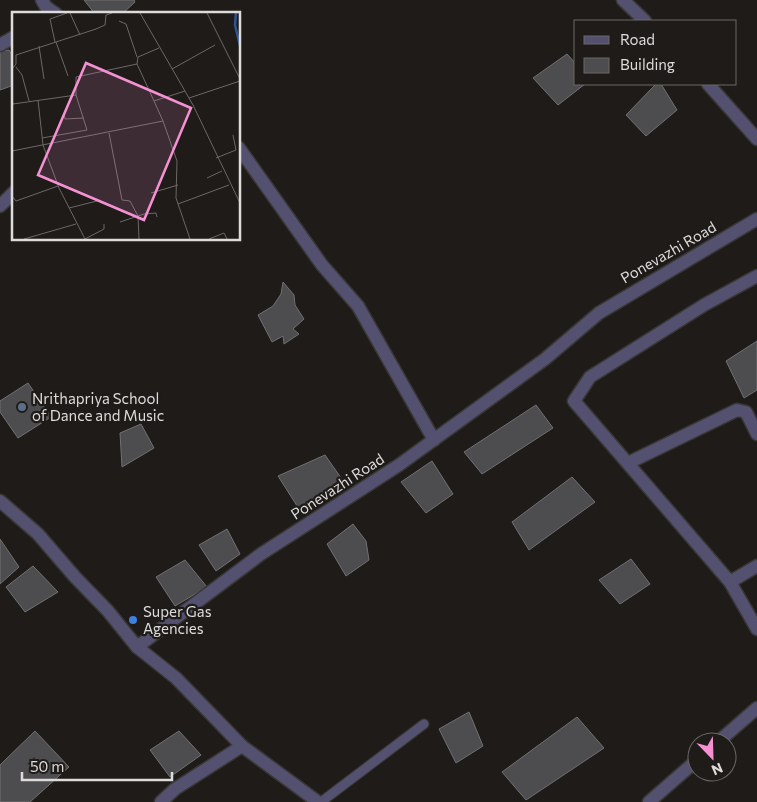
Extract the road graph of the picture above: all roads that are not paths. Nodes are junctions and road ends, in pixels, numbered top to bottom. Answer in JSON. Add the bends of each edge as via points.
{"nodes":[{"id":1,"x":622,"y":0,"type":"edge"},
{"id":2,"x":644,"y":20,"type":"edge"},
{"id":3,"x":12,"y":38,"type":"edge"},
{"id":4,"x":0,"y":45,"type":"edge"},
{"id":5,"x":709,"y":85,"type":"edge"},
{"id":6,"x":757,"y":138,"type":"edge"},
{"id":7,"x":240,"y":149,"type":"edge"},
{"id":8,"x":12,"y":194,"type":"edge"},
{"id":9,"x":0,"y":206,"type":"edge"},
{"id":10,"x":757,"y":219,"type":"edge"},
{"id":11,"x":757,"y":276,"type":"edge"},
{"id":12,"x":757,"y":434,"type":"edge"},
{"id":13,"x":434,"y":440,"type":"junction"},
{"id":14,"x":628,"y":463,"type":"junction"},
{"id":15,"x":0,"y":501,"type":"edge"},
{"id":16,"x":757,"y":566,"type":"edge"},
{"id":17,"x":730,"y":582,"type":"junction"},
{"id":18,"x":757,"y":629,"type":"edge"},
{"id":19,"x":137,"y":647,"type":"junction"},
{"id":20,"x":757,"y":708,"type":"edge"},
{"id":21,"x":424,"y":724,"type":"dead end"},
{"id":22,"x":729,"y":732,"type":"edge"},
{"id":23,"x":242,"y":746,"type":"junction"},
{"id":24,"x":687,"y":769,"type":"edge"},
{"id":25,"x":161,"y":802,"type":"edge"},
{"id":26,"x":320,"y":802,"type":"edge"},
{"id":27,"x":649,"y":802,"type":"edge"}],
"edges":[{"from":1,"to":2,"type":"street"},
{"from":3,"to":4,"type":"street"},
{"from":5,"to":6,"type":"street"},
{"from":7,"to":13,"type":"street","via":[[322,265],[358,306]]},
{"from":8,"to":9,"type":"street"},
{"from":10,"to":13,"type":"street","name":"Ponevazhi Road","via":[[599,313],[545,358]]},
{"from":11,"to":14,"type":"street","via":[[704,305],[590,377],[574,401]]},
{"from":12,"to":14,"type":"street","via":[[746,412],[737,410]]},
{"from":13,"to":19,"type":"street","name":"Ponevazhi Road","via":[[261,554]]},
{"from":14,"to":17,"type":"street"},
{"from":15,"to":19,"type":"street","via":[[38,534]]},
{"from":16,"to":17,"type":"street"},
{"from":17,"to":18,"type":"street"},
{"from":19,"to":23,"type":"street","via":[[176,678]]},
{"from":20,"to":22,"type":"street"},
{"from":21,"to":26,"type":"lane"},
{"from":23,"to":25,"type":"street","via":[[175,789]]},
{"from":23,"to":26,"type":"street"},
{"from":24,"to":27,"type":"street"}]}
